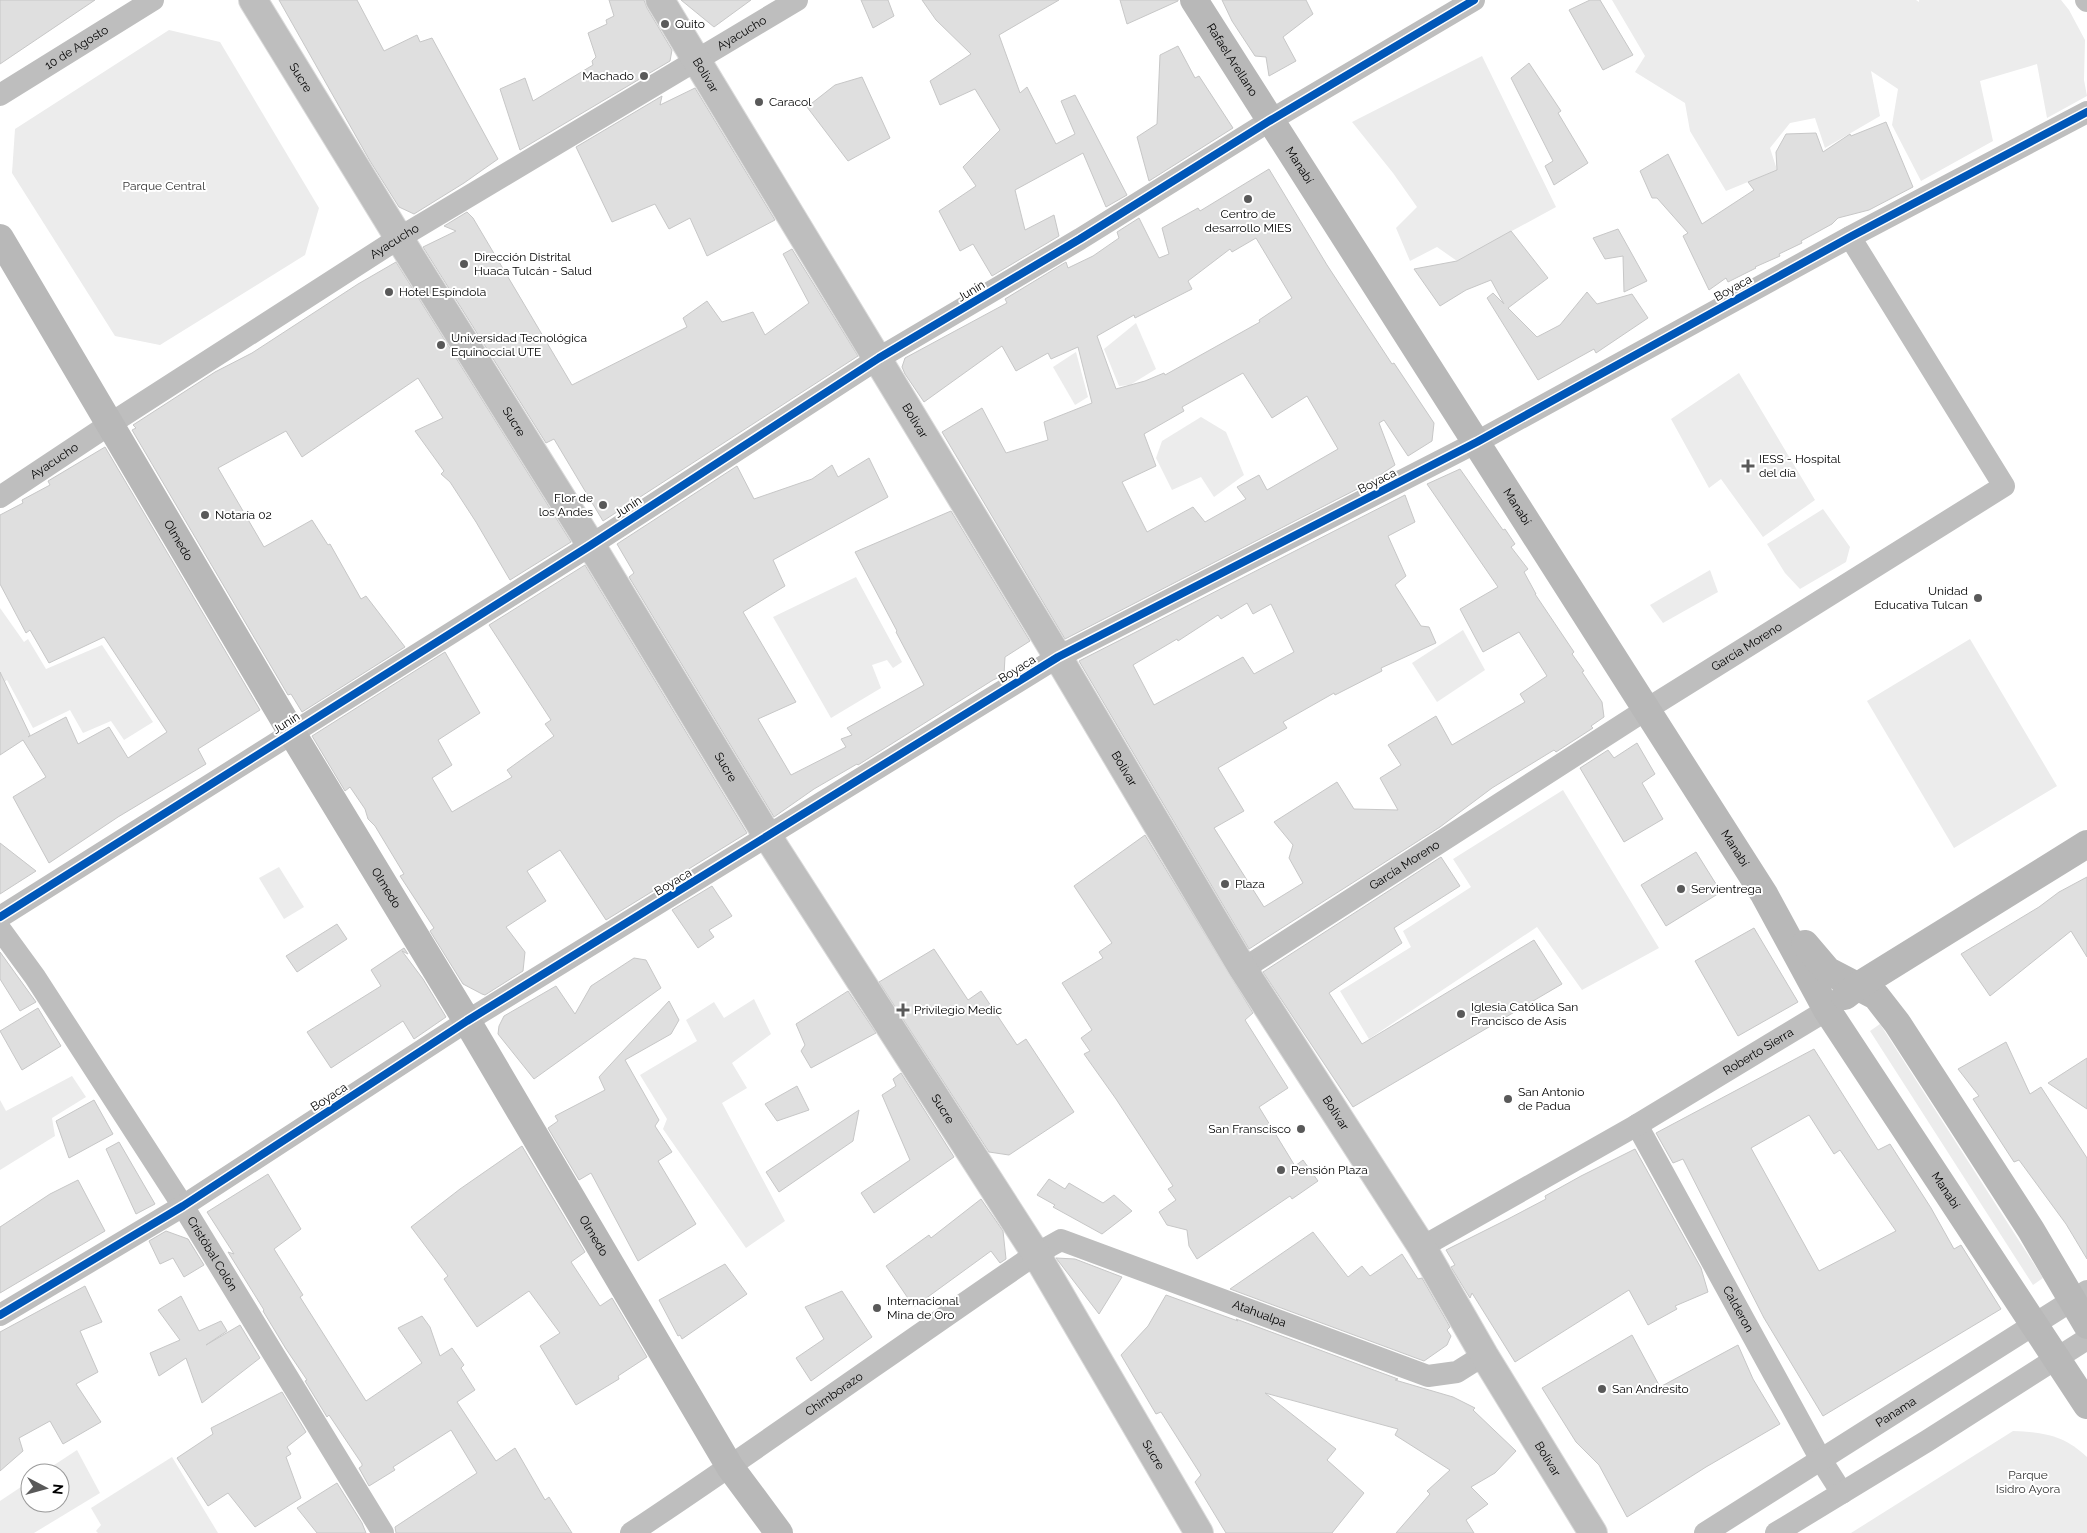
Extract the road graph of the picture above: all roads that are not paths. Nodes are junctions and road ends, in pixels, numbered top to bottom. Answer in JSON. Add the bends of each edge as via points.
{"nodes":[{"id":1,"x":153,"y":0,"type":"edge"},
{"id":2,"x":253,"y":0,"type":"edge"},
{"id":3,"x":660,"y":0,"type":"edge"},
{"id":4,"x":797,"y":0,"type":"edge"},
{"id":5,"x":1194,"y":0,"type":"edge"},
{"id":6,"x":1474,"y":0,"type":"edge"},
{"id":7,"x":696,"y":60,"type":"junction"},
{"id":8,"x":0,"y":96,"type":"edge"},
{"id":9,"x":2087,"y":112,"type":"edge"},
{"id":10,"x":1271,"y":120,"type":"junction"},
{"id":11,"x":1850,"y":237,"type":"junction"},
{"id":12,"x":0,"y":238,"type":"edge"},
{"id":13,"x":398,"y":238,"type":"junction"},
{"id":14,"x":879,"y":358,"type":"junction"},
{"id":15,"x":110,"y":424,"type":"junction"},
{"id":16,"x":1477,"y":442,"type":"junction"},
{"id":17,"x":0,"y":497,"type":"edge"},
{"id":18,"x":591,"y":545,"type":"junction"},
{"id":19,"x":1058,"y":657,"type":"junction"},
{"id":20,"x":1648,"y":709,"type":"junction"},
{"id":21,"x":292,"y":733,"type":"junction"},
{"id":22,"x":768,"y":837,"type":"junction"},
{"id":23,"x":2087,"y":844,"type":"edge"},
{"id":24,"x":1764,"y":894,"type":"junction"},
{"id":25,"x":0,"y":918,"type":"edge"},
{"id":26,"x":0,"y":928,"type":"edge"},
{"id":27,"x":1243,"y":969,"type":"junction"},
{"id":28,"x":1858,"y":986,"type":"junction"},
{"id":29,"x":1827,"y":1010,"type":"junction"},
{"id":30,"x":467,"y":1021,"type":"junction"},
{"id":31,"x":1637,"y":1125,"type":"junction"},
{"id":32,"x":183,"y":1206,"type":"junction"},
{"id":33,"x":1422,"y":1246,"type":"junction"},
{"id":34,"x":1036,"y":1254,"type":"junction"},
{"id":35,"x":2080,"y":1295,"type":"edge"},
{"id":36,"x":0,"y":1316,"type":"edge"},
{"id":37,"x":2034,"y":1323,"type":"junction"},
{"id":38,"x":2087,"y":1325,"type":"edge"},
{"id":39,"x":2087,"y":1339,"type":"edge"},
{"id":40,"x":1484,"y":1355,"type":"junction"},
{"id":41,"x":2057,"y":1359,"type":"junction"},
{"id":42,"x":2087,"y":1405,"type":"edge"},
{"id":43,"x":1821,"y":1460,"type":"junction"},
{"id":44,"x":730,"y":1467,"type":"junction"},
{"id":45,"x":1842,"y":1492,"type":"junction"},
{"id":46,"x":383,"y":1533,"type":"edge"},
{"id":47,"x":631,"y":1533,"type":"edge"},
{"id":48,"x":779,"y":1533,"type":"edge"},
{"id":49,"x":1199,"y":1533,"type":"edge"},
{"id":50,"x":1593,"y":1533,"type":"edge"},
{"id":51,"x":1705,"y":1533,"type":"edge"},
{"id":52,"x":1776,"y":1533,"type":"edge"}],
"edges":[{"from":1,"to":8,"type":"street","name":"10 de Agosto"},
{"from":2,"to":13,"type":"main road","name":"Sucre"},
{"from":3,"to":7,"type":"main road","name":"Bolivar"},
{"from":4,"to":7,"type":"street","name":"Ayacucho"},
{"from":5,"to":10,"type":"main road","name":"Rafael Arellano"},
{"from":6,"to":10,"type":"street","name":"Junín"},
{"from":7,"to":13,"type":"street","name":"Ayacucho"},
{"from":7,"to":14,"type":"main road","name":"Bolivar"},
{"from":9,"to":11,"type":"street","name":"Boyaca"},
{"from":10,"to":14,"type":"street","name":"Junín","via":[[1080,240]]},
{"from":10,"to":16,"type":"main road","name":"Manabí"},
{"from":11,"to":16,"type":"street","name":"Boyaca"},
{"from":11,"to":20,"type":"street","name":"García Moreno","via":[[2004,486]]},
{"from":12,"to":15,"type":"main road","name":"Olmedo"},
{"from":13,"to":15,"type":"street","name":"Ayacucho"},
{"from":13,"to":18,"type":"main road","name":"Sucre"},
{"from":14,"to":18,"type":"street","name":"Junín"},
{"from":14,"to":19,"type":"main road","name":"Bolivar"},
{"from":15,"to":17,"type":"street","name":"Ayacucho"},
{"from":15,"to":21,"type":"main road","name":"Olmedo"},
{"from":16,"to":19,"type":"street","name":"Boyaca"},
{"from":16,"to":20,"type":"main road","name":"Manabí"},
{"from":18,"to":21,"type":"street","name":"Junín"},
{"from":18,"to":22,"type":"main road","name":"Sucre"},
{"from":19,"to":22,"type":"street","name":"Boyaca"},
{"from":19,"to":27,"type":"main road","name":"Bolivar"},
{"from":20,"to":24,"type":"main road","name":"Manabí"},
{"from":20,"to":27,"type":"street","name":"García Moreno"},
{"from":21,"to":25,"type":"street","name":"Junín"},
{"from":21,"to":30,"type":"main road","name":"Olmedo"},
{"from":22,"to":30,"type":"street","name":"Boyaca"},
{"from":22,"to":34,"type":"main road","name":"Sucre"},
{"from":23,"to":28,"type":"main road","name":"Roberto Sierra"},
{"from":24,"to":28,"type":"main road","name":"Manabí","via":[[1828,972]]},
{"from":24,"to":29,"type":"main road","name":"Manabí"},
{"from":26,"to":32,"type":"street","name":"Cristóbal Colón"},
{"from":27,"to":33,"type":"main road","name":"Bolivar"},
{"from":28,"to":29,"type":"main road","name":"Roberto Sierra"},
{"from":28,"to":35,"type":"main road","name":"Manabí","via":[[1876,996],[1897,1023],[2031,1230]]},
{"from":29,"to":31,"type":"street","name":"Roberto Sierra"},
{"from":29,"to":37,"type":"main road","name":"Manabí"},
{"from":30,"to":32,"type":"street","name":"Boyaca"},
{"from":30,"to":44,"type":"main road","name":"Olmedo"},
{"from":31,"to":33,"type":"street","name":"Roberto Sierra"},
{"from":31,"to":43,"type":"street","name":"Calderon"},
{"from":32,"to":36,"type":"street","name":"Boyaca"},
{"from":32,"to":46,"type":"street","name":"Cristóbal Colón"},
{"from":33,"to":40,"type":"main road","name":"Bolivar"},
{"from":34,"to":40,"type":"street","name":"Atahualpa","via":[[1061,1240],[1428,1376],[1457,1372]]},
{"from":34,"to":44,"type":"street","name":"Chimborazo"},
{"from":34,"to":49,"type":"main road","name":"Sucre"},
{"from":35,"to":37,"type":"street","name":"Panama"},
{"from":35,"to":38,"type":"main road","name":"Manabí"},
{"from":37,"to":41,"type":"main road","name":"Manabí"},
{"from":37,"to":43,"type":"street","name":"Panama"},
{"from":39,"to":41,"type":"street"},
{"from":40,"to":50,"type":"main road","name":"Bolivar"},
{"from":41,"to":42,"type":"main road","name":"Manabí"},
{"from":41,"to":45,"type":"street"},
{"from":43,"to":45,"type":"street","name":"Calderon"},
{"from":43,"to":51,"type":"street","name":"Panama"},
{"from":44,"to":47,"type":"street","name":"Chimborazo"},
{"from":44,"to":48,"type":"main road","name":"Olmedo"},
{"from":45,"to":52,"type":"street"}]}
